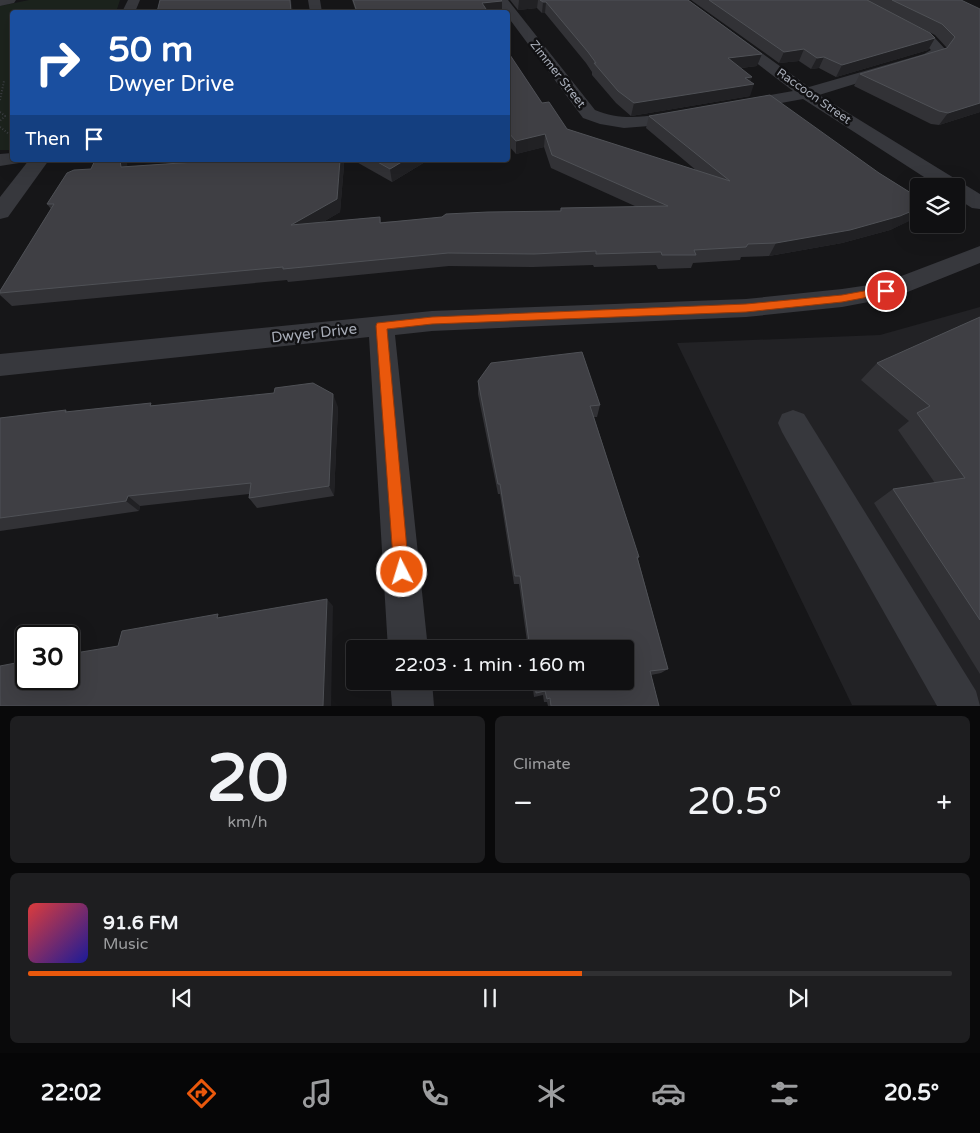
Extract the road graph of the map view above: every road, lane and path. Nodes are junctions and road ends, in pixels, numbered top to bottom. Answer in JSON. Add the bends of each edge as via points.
{"nodes":[{"id":1,"x":10,"y":0,"type":"edge"},
{"id":2,"x":501,"y":0,"type":"edge"},
{"id":3,"x":680,"y":0,"type":"edge"},
{"id":4,"x":851,"y":0,"type":"edge"},
{"id":5,"x":0,"y":2,"type":"edge"},
{"id":6,"x":509,"y":10,"type":"edge"},
{"id":7,"x":510,"y":12,"type":"edge"},
{"id":8,"x":4,"y":81,"type":"dead end"},
{"id":9,"x":807,"y":93,"type":"junction"},
{"id":10,"x":0,"y":100,"type":"edge"},
{"id":11,"x":718,"y":109,"type":"edge"},
{"id":12,"x":0,"y":112,"type":"edge"},
{"id":13,"x":699,"y":112,"type":"edge"},
{"id":14,"x":0,"y":121,"type":"edge"},
{"id":15,"x":38,"y":162,"type":"edge"},
{"id":16,"x":940,"y":178,"type":"edge"},
{"id":17,"x":965,"y":194,"type":"edge"},
{"id":18,"x":980,"y":203,"type":"edge"},
{"id":19,"x":0,"y":212,"type":"edge"},
{"id":20,"x":980,"y":254,"type":"edge"},
{"id":21,"x":381,"y":326,"type":"junction"},
{"id":22,"x":0,"y":365,"type":"edge"},
{"id":23,"x":793,"y":424,"type":"dead end"},
{"id":24,"x":407,"y":640,"type":"edge"},
{"id":25,"x":412,"y":690,"type":"edge"},
{"id":26,"x":413,"y":706,"type":"edge"},
{"id":27,"x":961,"y":706,"type":"edge"}],
"edges":[{"from":1,"to":5,"type":"street"},
{"from":2,"to":6,"type":"street","name":"Zimmer Street"},
{"from":3,"to":9,"type":"street","name":"Raccoon Street"},
{"from":4,"to":9,"type":"street","via":[[929,40],[936,45],[937,53]]},
{"from":7,"to":13,"type":"street","name":"Zimmer Street","via":[[589,114],[606,121],[624,123]]},
{"from":8,"to":10,"type":"path"},
{"from":9,"to":11,"type":"street"},
{"from":9,"to":16,"type":"street","name":"Raccoon Street"},
{"from":12,"to":14,"type":"path","via":[[5,116]]},
{"from":15,"to":19,"type":"street"},
{"from":17,"to":18,"type":"street"},
{"from":20,"to":21,"type":"street","name":"Dwyer Drive","via":[[886,291],[842,298],[746,308],[432,320]]},
{"from":21,"to":22,"type":"street","name":"Dwyer Drive"},
{"from":21,"to":24,"type":"street"},
{"from":23,"to":27,"type":"street"},
{"from":25,"to":26,"type":"street"}]}
